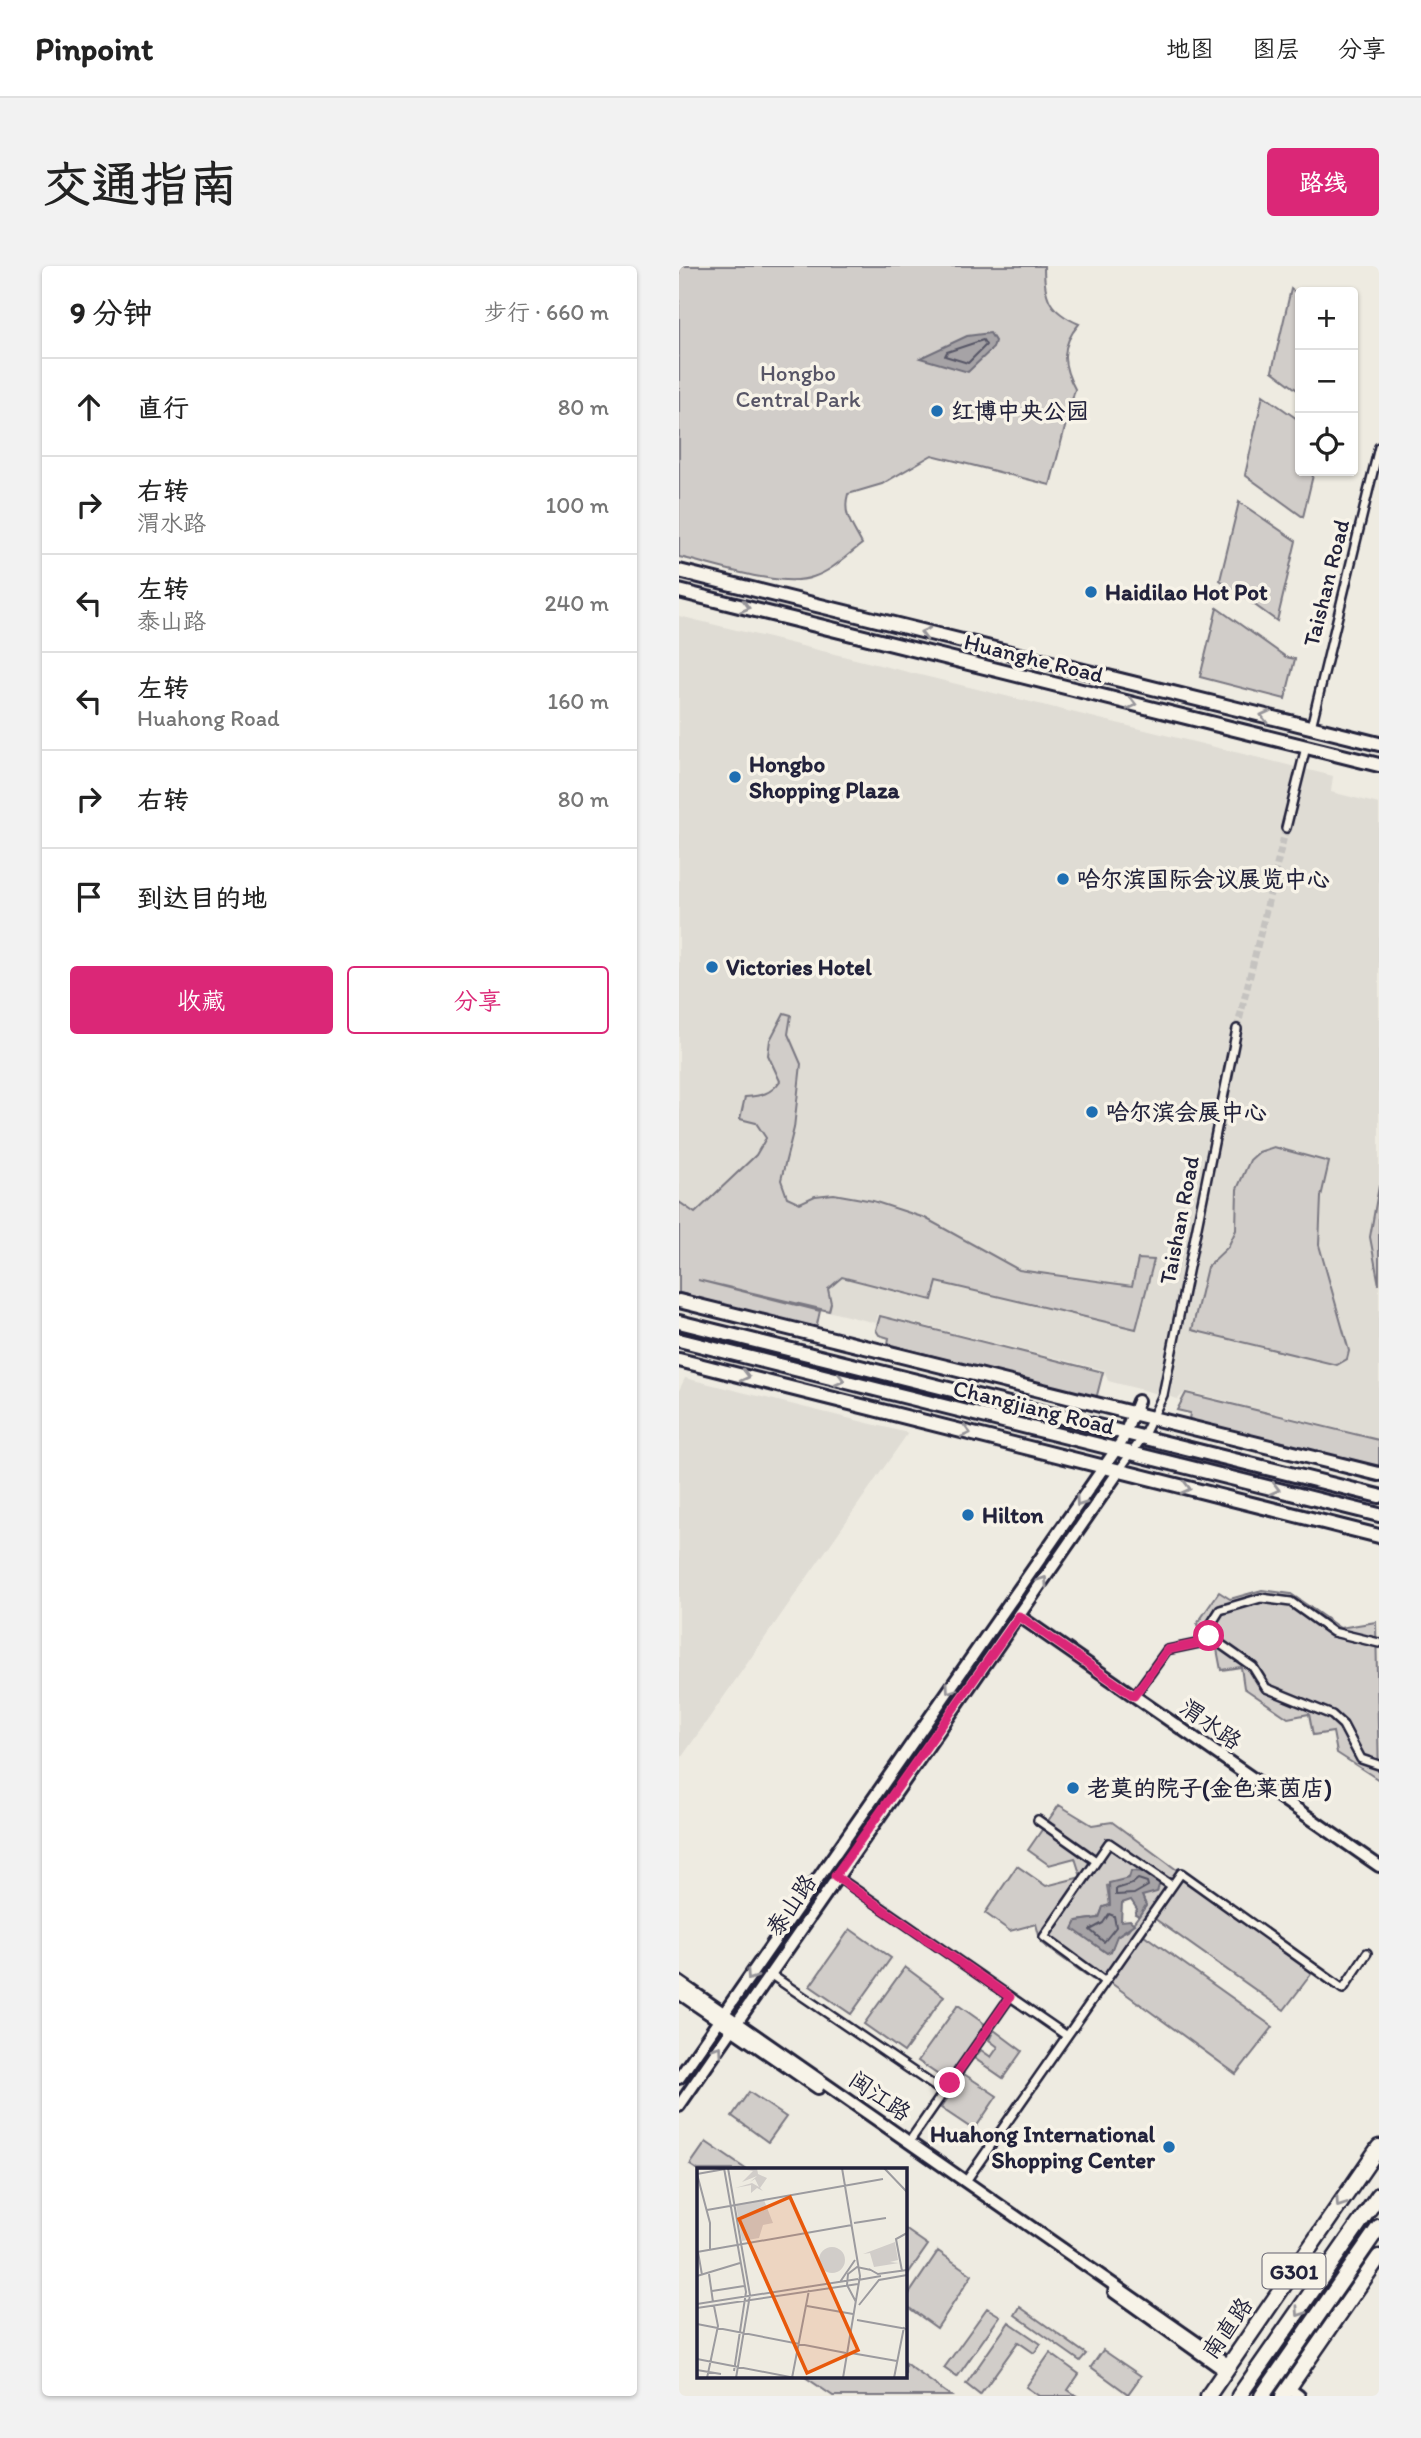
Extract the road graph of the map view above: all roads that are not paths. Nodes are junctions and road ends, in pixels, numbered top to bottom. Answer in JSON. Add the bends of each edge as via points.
{"nodes":[{"id":1,"x":1379,"y":447,"type":"edge"},
{"id":2,"x":679,"y":571,"type":"edge"},
{"id":3,"x":679,"y":591,"type":"edge"},
{"id":4,"x":1311,"y":727,"type":"junction"},
{"id":5,"x":1379,"y":744,"type":"edge"},
{"id":6,"x":1307,"y":747,"type":"junction"},
{"id":7,"x":1379,"y":765,"type":"edge"},
{"id":8,"x":1286,"y":828,"type":"tunnel mouth"},
{"id":9,"x":1237,"y":1029,"type":"tunnel mouth"},
{"id":10,"x":679,"y":1301,"type":"edge"},
{"id":11,"x":679,"y":1322,"type":"edge"},
{"id":12,"x":679,"y":1340,"type":"edge"},
{"id":13,"x":679,"y":1360,"type":"edge"},
{"id":14,"x":1136,"y":1407,"type":"junction"},
{"id":15,"x":1154,"y":1418,"type":"junction"},
{"id":16,"x":1126,"y":1433,"type":"junction"},
{"id":17,"x":1143,"y":1437,"type":"junction"},
{"id":18,"x":1116,"y":1449,"type":"junction"},
{"id":19,"x":1132,"y":1453,"type":"junction"},
{"id":20,"x":1104,"y":1467,"type":"junction"},
{"id":21,"x":1119,"y":1471,"type":"junction"},
{"id":22,"x":1379,"y":1474,"type":"edge"},
{"id":23,"x":1379,"y":1496,"type":"edge"},
{"id":24,"x":1379,"y":1515,"type":"edge"},
{"id":25,"x":1379,"y":1536,"type":"edge"},
{"id":26,"x":1019,"y":1616,"type":"junction"},
{"id":27,"x":1209,"y":1636,"type":"junction"},
{"id":28,"x":1379,"y":1643,"type":"edge"},
{"id":29,"x":1134,"y":1696,"type":"junction"},
{"id":30,"x":1379,"y":1765,"type":"edge"},
{"id":31,"x":1038,"y":1820,"type":"dead end"},
{"id":32,"x":1096,"y":1861,"type":"junction"},
{"id":33,"x":1379,"y":1866,"type":"edge"},
{"id":34,"x":835,"y":1876,"type":"junction"},
{"id":35,"x":1172,"y":1886,"type":"junction"},
{"id":36,"x":1367,"y":1953,"type":"dead end"},
{"id":37,"x":770,"y":1974,"type":"junction"},
{"id":38,"x":1104,"y":1981,"type":"junction"},
{"id":39,"x":679,"y":1982,"type":"edge"},
{"id":40,"x":679,"y":1993,"type":"edge"},
{"id":41,"x":1010,"y":1997,"type":"junction"},
{"id":42,"x":723,"y":2018,"type":"junction"},
{"id":43,"x":735,"y":2026,"type":"junction"},
{"id":44,"x":1067,"y":2036,"type":"junction"},
{"id":45,"x":679,"y":2078,"type":"edge"},
{"id":46,"x":943,"y":2092,"type":"junction"},
{"id":47,"x":679,"y":2106,"type":"edge"},
{"id":48,"x":909,"y":2142,"type":"junction"},
{"id":49,"x":1379,"y":2147,"type":"edge"},
{"id":50,"x":966,"y":2181,"type":"junction"},
{"id":51,"x":1379,"y":2195,"type":"edge"},
{"id":52,"x":1379,"y":2227,"type":"edge"},
{"id":53,"x":1379,"y":2257,"type":"edge"},
{"id":54,"x":1227,"y":2368,"type":"junction"},
{"id":55,"x":1290,"y":2393,"type":"edge"},
{"id":56,"x":1208,"y":2396,"type":"edge"},
{"id":57,"x":1239,"y":2396,"type":"edge"},
{"id":58,"x":1262,"y":2396,"type":"edge"}],
"edges":[{"from":1,"to":4,"type":"street","name":"Taishan Road"},
{"from":4,"to":2,"type":"main road","name":"Huanghe Road","one_way":true},
{"from":3,"to":6,"type":"main road","name":"Huanghe Road","one_way":true},
{"from":4,"to":5,"type":"main road","name":"Huanghe Road"},
{"from":6,"to":7,"type":"main road","name":"Huanghe Road"},
{"from":6,"to":8,"type":"street"},
{"from":9,"to":15,"type":"street","name":"Taishan Road","via":[[1163,1395]]},
{"from":10,"to":14,"type":"main road"},
{"from":11,"to":16,"type":"main road","name":"Changjiang Road"},
{"from":12,"to":18,"type":"main road","name":"Changjiang Road","one_way":true},
{"from":13,"to":20,"type":"main road","one_way":true},
{"from":14,"to":15,"type":"main road"},
{"from":14,"to":16,"type":"main road","name":"泰山路"},
{"from":15,"to":17,"type":"street","name":"泰山路"},
{"from":15,"to":22,"type":"main road"},
{"from":16,"to":17,"type":"main road","name":"Changjiang Road"},
{"from":16,"to":18,"type":"main road","name":"泰山路"},
{"from":17,"to":19,"type":"street","name":"泰山路"},
{"from":17,"to":23,"type":"main road","name":"Changjiang Road"},
{"from":18,"to":19,"type":"main road","name":"Changjiang Road"},
{"from":18,"to":20,"type":"main road","name":"泰山路"},
{"from":19,"to":21,"type":"street","name":"泰山路"},
{"from":19,"to":24,"type":"main road","name":"Changjiang Road","one_way":true},
{"from":20,"to":21,"type":"main road"},
{"from":20,"to":42,"type":"main road","name":"泰山路","one_way":true},
{"from":21,"to":25,"type":"main road","one_way":true},
{"from":26,"to":21,"type":"main road","name":"泰山路","one_way":true},
{"from":26,"to":29,"type":"main road","name":"渭水路"},
{"from":26,"to":34,"type":"main road","name":"泰山路"},
{"from":27,"to":28,"type":"street","via":[[1208,1629],[1220,1610],[1261,1598],[1291,1602],[1343,1637]]},
{"from":27,"to":29,"type":"street","via":[[1205,1642],[1167,1650]]},
{"from":27,"to":30,"type":"street","via":[[1253,1667],[1266,1688],[1332,1715],[1343,1725],[1361,1759]]},
{"from":29,"to":33,"type":"main road","name":"渭水路"},
{"from":31,"to":32,"type":"street"},
{"from":32,"to":35,"type":"street","via":[[1109,1843]]},
{"from":32,"to":38,"type":"street","via":[[1044,1937]]},
{"from":34,"to":37,"type":"main road","name":"泰山路"},
{"from":34,"to":41,"type":"street"},
{"from":35,"to":36,"type":"street","via":[[1181,1873],[1343,1989]]},
{"from":35,"to":38,"type":"street"},
{"from":37,"to":43,"type":"main road","name":"泰山路"},
{"from":37,"to":46,"type":"street"},
{"from":38,"to":44,"type":"street"},
{"from":39,"to":42,"type":"main road","name":"闽江路"},
{"from":40,"to":42,"type":"main road","name":"闽江路"},
{"from":41,"to":44,"type":"street"},
{"from":41,"to":46,"type":"street"},
{"from":42,"to":43,"type":"main road","name":"闽江路"},
{"from":42,"to":45,"type":"main road","name":"泰山路"},
{"from":47,"to":43,"type":"main road","name":"泰山路","one_way":true},
{"from":43,"to":48,"type":"main road","name":"闽江路"},
{"from":43,"to":54,"type":"main road","name":"闽江路"},
{"from":44,"to":50,"type":"street"},
{"from":46,"to":48,"type":"street"},
{"from":48,"to":50,"type":"main road","name":"闽江路"},
{"from":49,"to":54,"type":"highway","name":"南直路","number":"G301","one_way":true},
{"from":50,"to":54,"type":"main road","name":"闽江路"},
{"from":51,"to":57,"type":"highway","one_way":true},
{"from":52,"to":58,"type":"highway"},
{"from":53,"to":55,"type":"highway","number":"G301"},
{"from":54,"to":56,"type":"highway","name":"南直路","number":"G301"}]}
